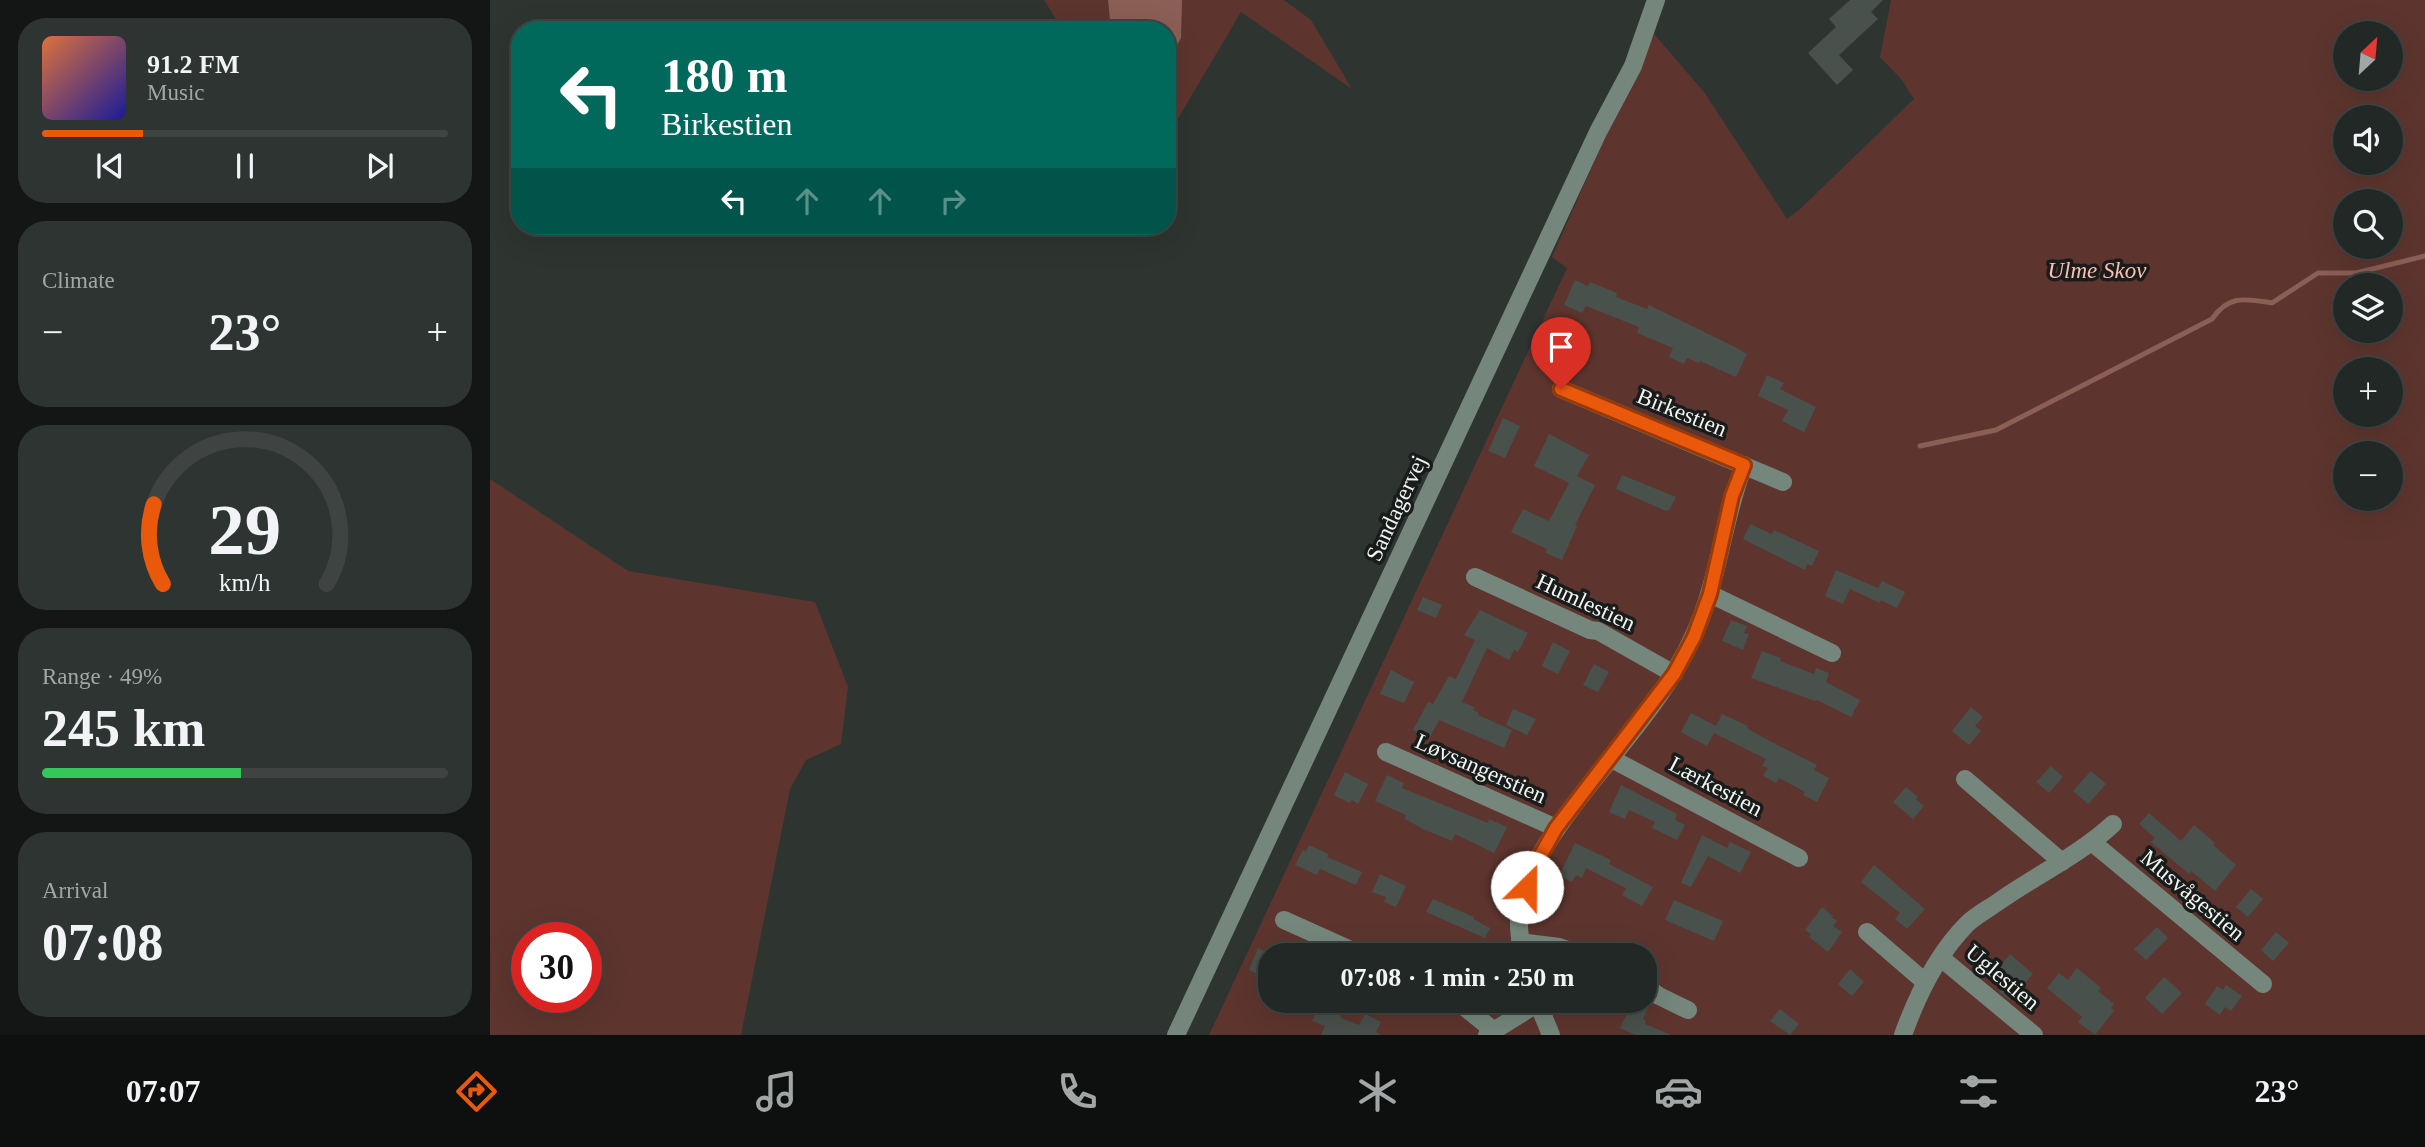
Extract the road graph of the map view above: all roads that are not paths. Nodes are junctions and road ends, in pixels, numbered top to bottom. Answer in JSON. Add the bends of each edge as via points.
{"nodes":[{"id":1,"x":1656,"y":0,"type":"edge"},
{"id":2,"x":1561,"y":389,"type":"dead end"},
{"id":3,"x":1744,"y":465,"type":"junction"},
{"id":4,"x":1783,"y":482,"type":"dead end"},
{"id":5,"x":1475,"y":578,"type":"dead end"},
{"id":6,"x":1710,"y":594,"type":"junction"},
{"id":7,"x":1832,"y":653,"type":"dead end"},
{"id":8,"x":1674,"y":674,"type":"junction"},
{"id":9,"x":1386,"y":752,"type":"dead end"},
{"id":10,"x":1610,"y":758,"type":"junction"},
{"id":11,"x":1965,"y":779,"type":"dead end"},
{"id":12,"x":2113,"y":824,"type":"dead end"},
{"id":13,"x":1556,"y":828,"type":"junction"},
{"id":14,"x":2092,"y":843,"type":"junction"},
{"id":15,"x":1799,"y":858,"type":"dead end"},
{"id":16,"x":2062,"y":862,"type":"junction"},
{"id":17,"x":1284,"y":919,"type":"dead end"},
{"id":18,"x":1867,"y":932,"type":"dead end"},
{"id":19,"x":1336,"y":943,"type":"edge"},
{"id":20,"x":1521,"y":943,"type":"edge"},
{"id":21,"x":1941,"y":958,"type":"junction"},
{"id":22,"x":1926,"y":982,"type":"junction"},
{"id":23,"x":2263,"y":984,"type":"dead end"},
{"id":24,"x":1657,"y":995,"type":"edge"},
{"id":25,"x":1688,"y":1010,"type":"dead end"},
{"id":26,"x":1470,"y":1013,"type":"edge"},
{"id":27,"x":1520,"y":1013,"type":"edge"},
{"id":28,"x":1542,"y":1013,"type":"edge"},
{"id":29,"x":1490,"y":1032,"type":"edge"},
{"id":30,"x":1175,"y":1035,"type":"edge"},
{"id":31,"x":1552,"y":1035,"type":"edge"},
{"id":32,"x":1903,"y":1035,"type":"edge"},
{"id":33,"x":2034,"y":1035,"type":"edge"}],
"edges":[{"from":1,"to":30,"type":"street","name":"Sandagervej","via":[[1633,66]]},
{"from":2,"to":3,"type":"street","name":"Birkestien"},
{"from":3,"to":4,"type":"street","name":"Birkestien"},
{"from":3,"to":6,"type":"street","via":[[1732,496]]},
{"from":5,"to":8,"type":"street","name":"Humlestien","via":[[1598,631]]},
{"from":6,"to":7,"type":"street"},
{"from":6,"to":8,"type":"street"},
{"from":8,"to":10,"type":"street"},
{"from":9,"to":13,"type":"street","name":"Løvsangerstien"},
{"from":10,"to":13,"type":"street"},
{"from":10,"to":15,"type":"street","name":"Lærkestien"},
{"from":11,"to":16,"type":"street"},
{"from":12,"to":14,"type":"street"},
{"from":13,"to":20,"type":"street","via":[[1534,867],[1520,908]]},
{"from":14,"to":16,"type":"street"},
{"from":14,"to":23,"type":"street","name":"Musvågestien"},
{"from":16,"to":21,"type":"street","via":[[1968,923]]},
{"from":17,"to":19,"type":"street"},
{"from":18,"to":22,"type":"street"},
{"from":21,"to":22,"type":"street"},
{"from":21,"to":33,"type":"street","name":"Uglestien"},
{"from":22,"to":32,"type":"street"},
{"from":24,"to":25,"type":"street"},
{"from":26,"to":29,"type":"street"},
{"from":27,"to":29,"type":"street"},
{"from":28,"to":31,"type":"street"}]}
